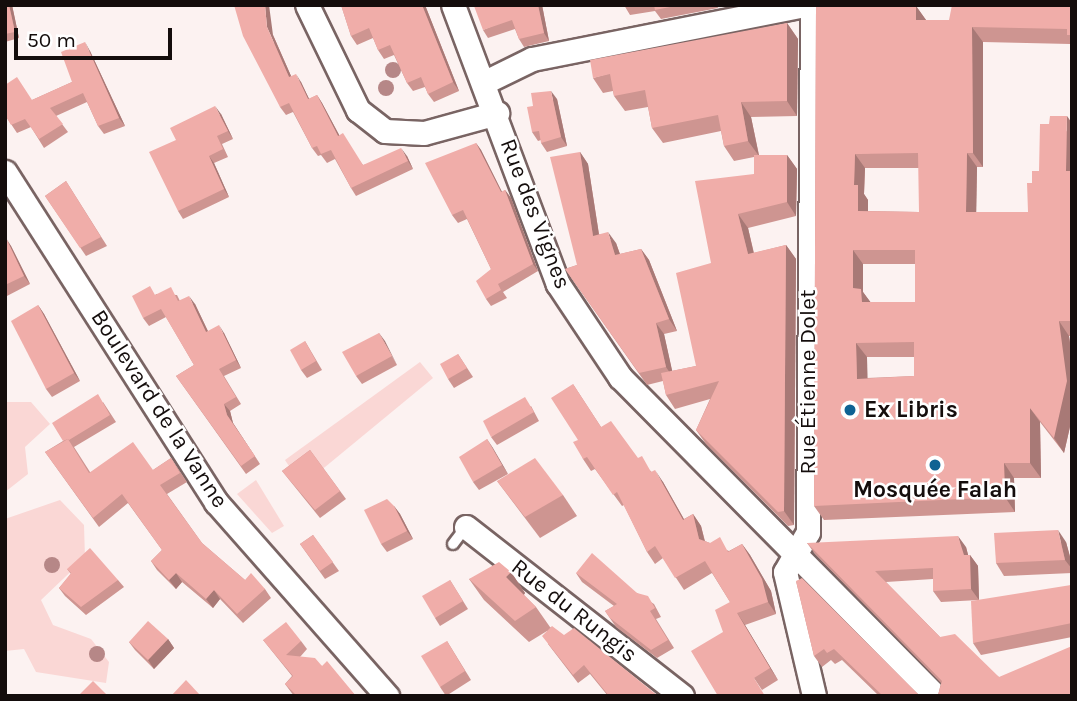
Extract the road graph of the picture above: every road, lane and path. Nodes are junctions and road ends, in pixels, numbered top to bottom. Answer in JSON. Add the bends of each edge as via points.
{"nodes":[{"id":1,"x":307,"y":5,"type":"edge"},
{"id":2,"x":453,"y":5,"type":"edge"},
{"id":3,"x":805,"y":5,"type":"edge"},
{"id":4,"x":812,"y":5,"type":"edge"},
{"id":5,"x":485,"y":82,"type":"junction"},
{"id":6,"x":497,"y":113,"type":"junction"},
{"id":7,"x":5,"y":172,"type":"edge"},
{"id":8,"x":15,"y":207,"type":"edge"},
{"id":9,"x":459,"y":536,"type":"dead end"},
{"id":10,"x":795,"y":554,"type":"junction"},
{"id":11,"x":387,"y":696,"type":"edge"},
{"id":12,"x":682,"y":696,"type":"edge"},
{"id":13,"x":814,"y":696,"type":"edge"},
{"id":14,"x":936,"y":696,"type":"edge"}],
"edges":[{"from":1,"to":6,"type":"street","via":[[358,110],[385,131],[424,133]]},
{"from":2,"to":5,"type":"street","name":"Rue des Vignes"},
{"from":3,"to":5,"type":"street","via":[[531,59]]},
{"from":4,"to":10,"type":"street","name":"Rue Étienne Dolet","via":[[808,527],[807,539]]},
{"from":5,"to":6,"type":"street","name":"Rue des Vignes"},
{"from":6,"to":10,"type":"street","name":"Rue des Vignes","via":[[544,251],[573,310],[620,377]]},
{"from":7,"to":8,"type":"street","name":"Boulevard de la Vanne"},
{"from":8,"to":11,"type":"street","name":"Boulevard de la Vanne","via":[[216,502]]},
{"from":9,"to":12,"type":"street","name":"Rue du Rungis"},
{"from":10,"to":13,"type":"street","name":"Rue Étienne Dolet","via":[[785,567],[787,586]]},
{"from":10,"to":14,"type":"street"}]}
